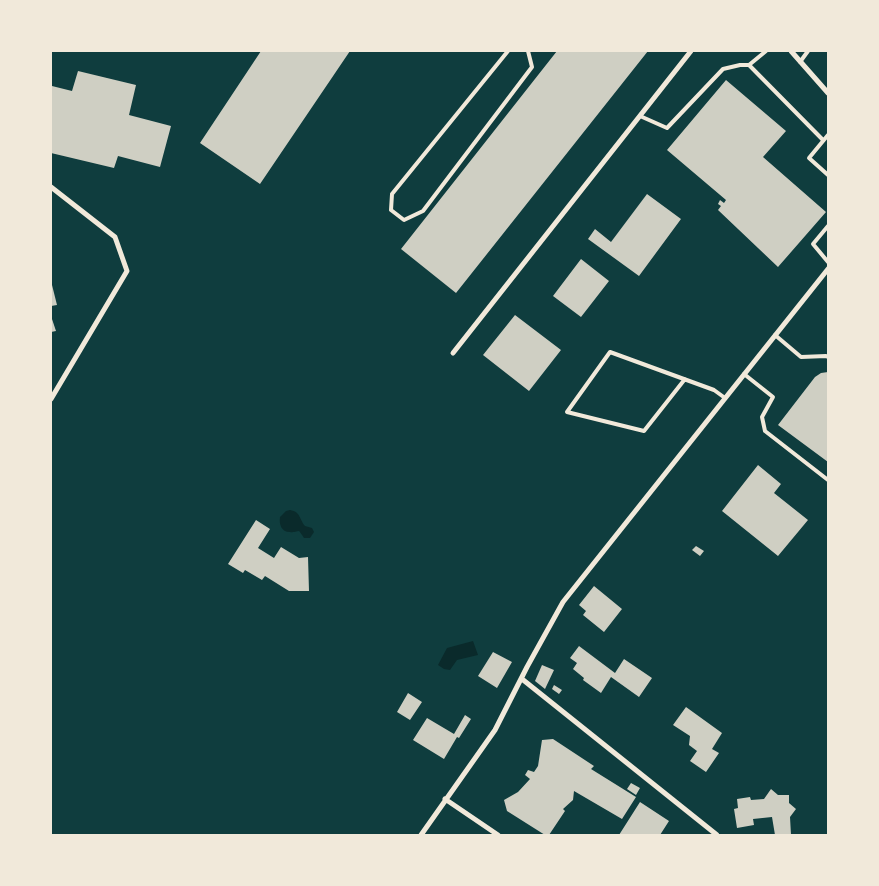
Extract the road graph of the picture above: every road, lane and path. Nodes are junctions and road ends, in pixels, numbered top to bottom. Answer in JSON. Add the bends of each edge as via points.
{"nodes":[{"id":1,"x":508,"y":51,"type":"edge"},
{"id":2,"x":528,"y":51,"type":"edge"},
{"id":3,"x":691,"y":51,"type":"edge"},
{"id":4,"x":766,"y":51,"type":"edge"},
{"id":5,"x":791,"y":51,"type":"edge"},
{"id":6,"x":808,"y":51,"type":"edge"},
{"id":7,"x":800,"y":62,"type":"junction"},
{"id":8,"x":749,"y":65,"type":"junction"},
{"id":9,"x":828,"y":93,"type":"edge"},
{"id":10,"x":640,"y":116,"type":"junction"},
{"id":11,"x":828,"y":135,"type":"edge"},
{"id":12,"x":823,"y":140,"type":"junction"},
{"id":13,"x":828,"y":175,"type":"edge"},
{"id":14,"x":51,"y":187,"type":"edge"},
{"id":15,"x":828,"y":226,"type":"edge"},
{"id":16,"x":828,"y":262,"type":"edge"},
{"id":17,"x":828,"y":269,"type":"edge"},
{"id":18,"x":775,"y":335,"type":"junction"},
{"id":19,"x":453,"y":353,"type":"dead end"},
{"id":20,"x":828,"y":358,"type":"edge"},
{"id":21,"x":744,"y":374,"type":"junction"},
{"id":22,"x":686,"y":379,"type":"junction"},
{"id":23,"x":725,"y":398,"type":"junction"},
{"id":24,"x":51,"y":399,"type":"edge"},
{"id":25,"x":828,"y":480,"type":"edge"},
{"id":26,"x":522,"y":679,"type":"junction"},
{"id":27,"x":445,"y":799,"type":"junction"},
{"id":28,"x":421,"y":835,"type":"edge"},
{"id":29,"x":498,"y":835,"type":"edge"},
{"id":30,"x":717,"y":835,"type":"edge"}],
"edges":[{"from":1,"to":2,"type":"lane","via":[[392,194],[391,210],[404,220],[423,211],[532,67]]},
{"from":3,"to":10,"type":"street"},
{"from":4,"to":8,"type":"lane"},
{"from":5,"to":7,"type":"street"},
{"from":6,"to":7,"type":"lane"},
{"from":7,"to":9,"type":"street"},
{"from":8,"to":10,"type":"lane","via":[[723,69],[667,128]]},
{"from":8,"to":12,"type":"lane"},
{"from":10,"to":19,"type":"street"},
{"from":11,"to":12,"type":"lane"},
{"from":12,"to":13,"type":"lane","via":[[809,158]]},
{"from":14,"to":24,"type":"street","via":[[115,237],[127,271]]},
{"from":15,"to":16,"type":"lane","via":[[814,244]]},
{"from":17,"to":18,"type":"street"},
{"from":18,"to":20,"type":"lane","via":[[802,357]]},
{"from":18,"to":21,"type":"street"},
{"from":21,"to":23,"type":"street"},
{"from":21,"to":25,"type":"lane","via":[[773,397],[762,417],[765,431]]},
{"from":22,"to":22,"type":"lane","via":[[610,352],[567,412],[644,431]]},
{"from":22,"to":23,"type":"lane"},
{"from":23,"to":26,"type":"street","via":[[563,602]]},
{"from":26,"to":27,"type":"street","via":[[495,730]]},
{"from":26,"to":30,"type":"street"},
{"from":27,"to":28,"type":"street"},
{"from":27,"to":29,"type":"street"}]}
